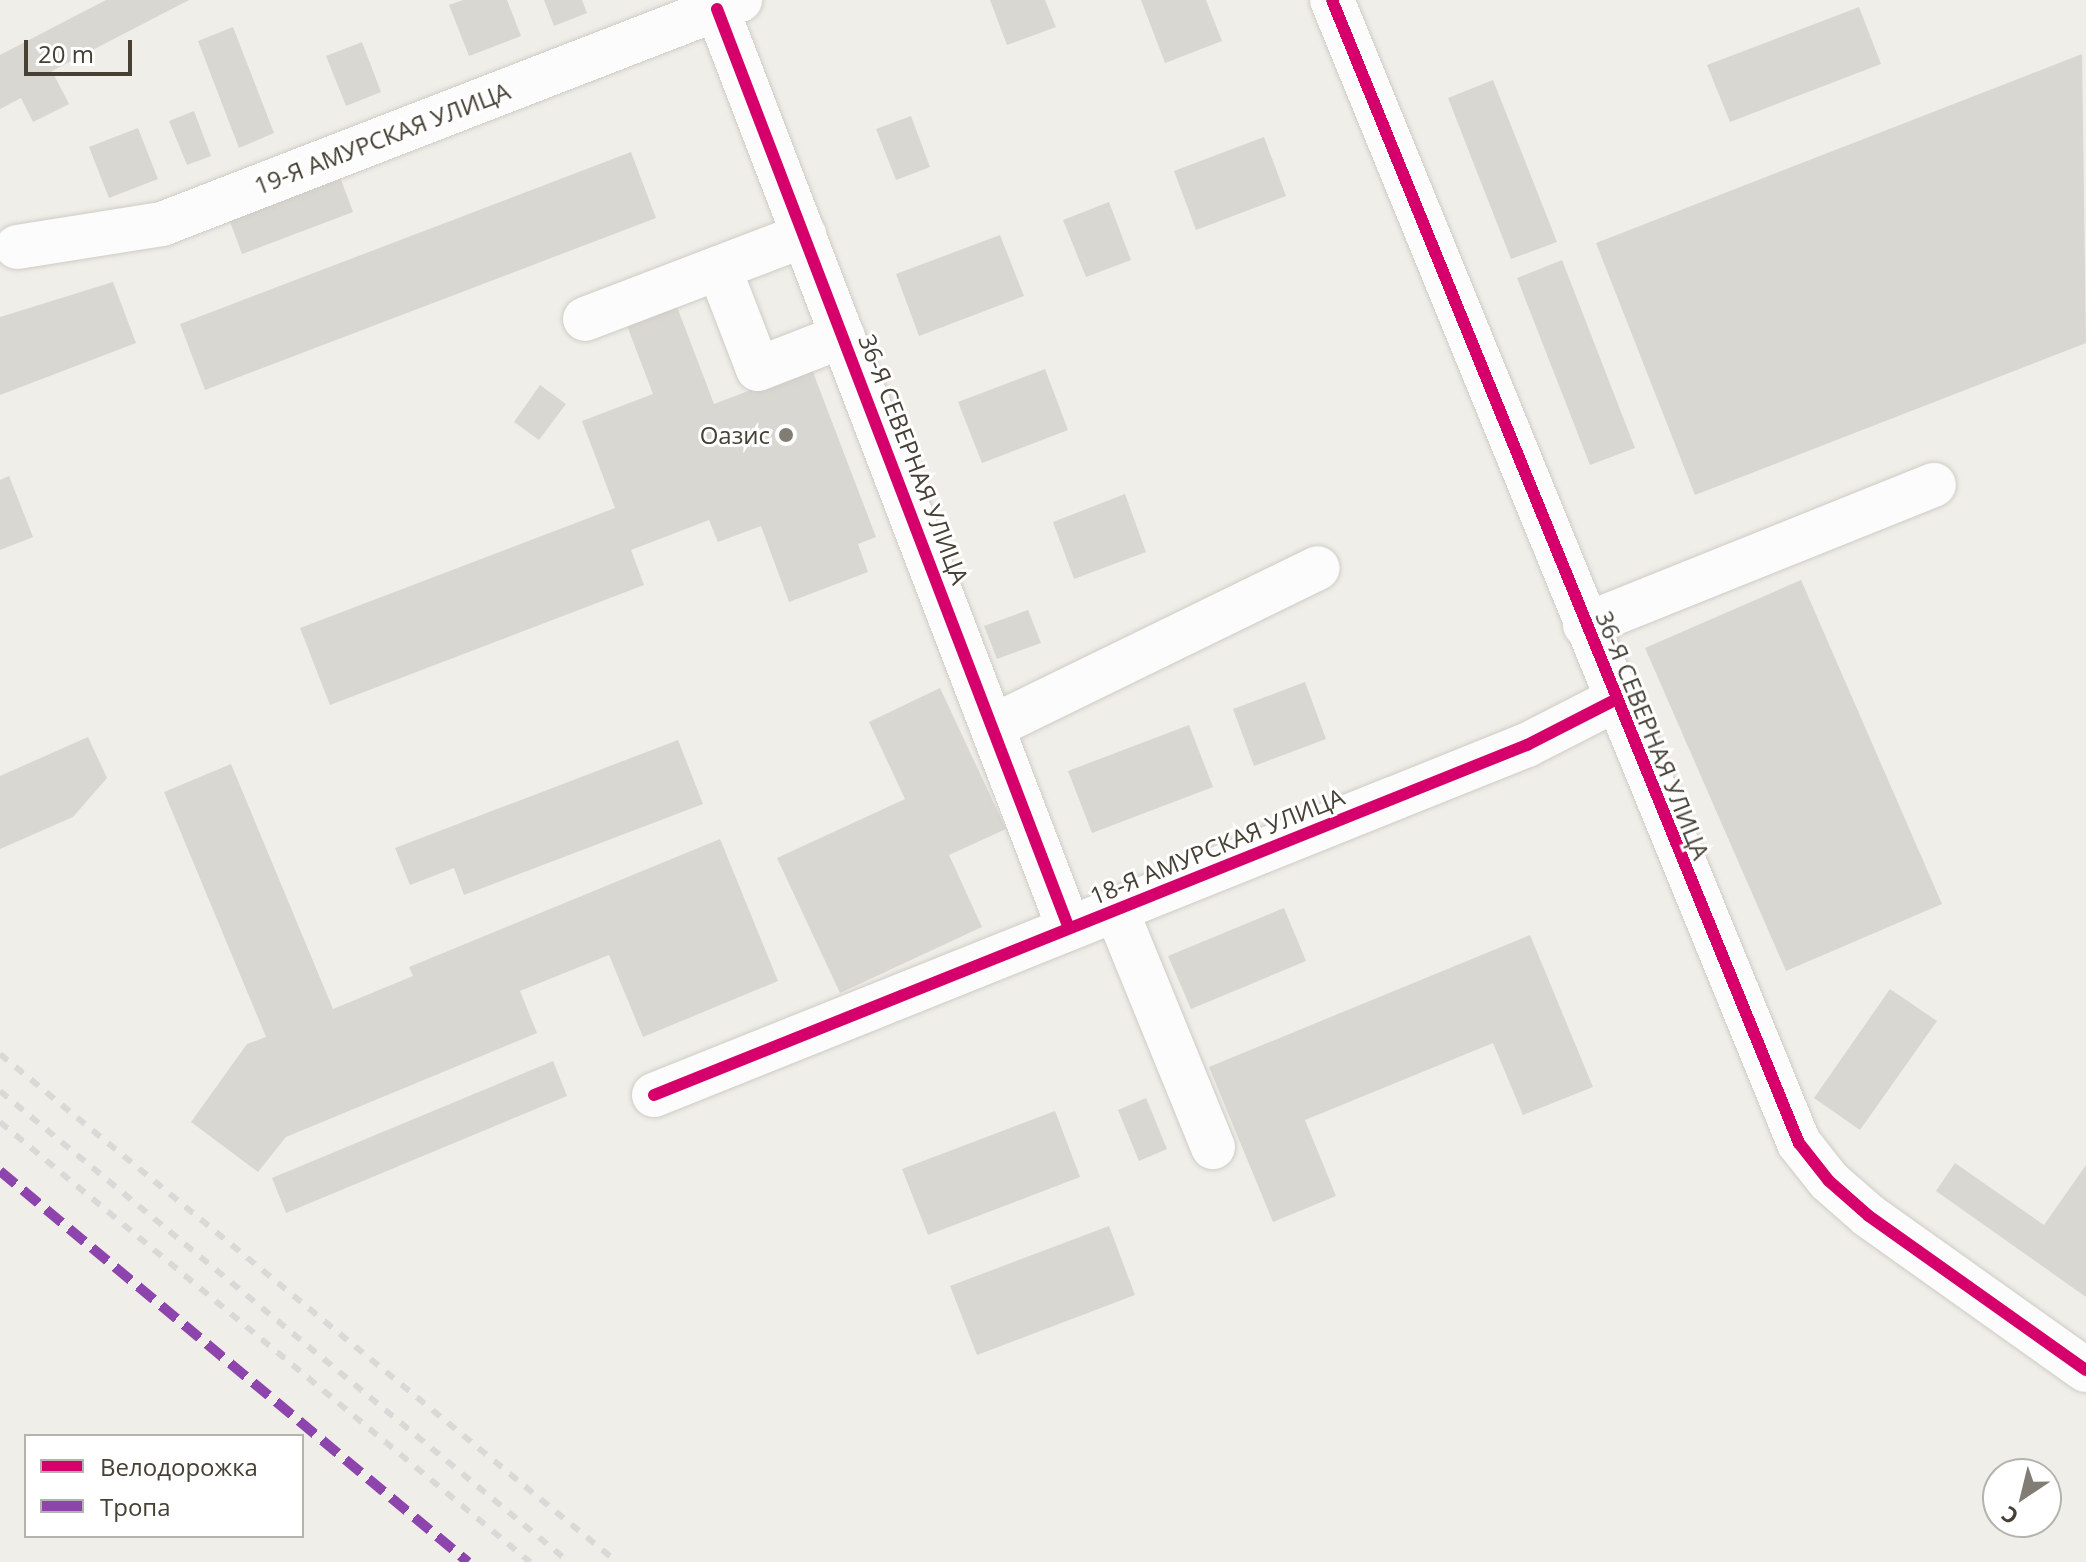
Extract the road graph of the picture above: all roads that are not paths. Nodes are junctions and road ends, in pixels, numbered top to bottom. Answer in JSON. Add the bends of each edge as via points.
{"nodes":[{"id":1,"x":1332,"y":0,"type":"edge"},
{"id":2,"x":728,"y":4,"type":"edge"},
{"id":3,"x":805,"y":235,"type":"junction"},
{"id":4,"x":17,"y":247,"type":"dead end"},
{"id":5,"x":719,"y":268,"type":"junction"},
{"id":6,"x":585,"y":319,"type":"dead end"},
{"id":7,"x":843,"y":336,"type":"junction"},
{"id":8,"x":1934,"y":485,"type":"dead end"},
{"id":9,"x":1318,"y":568,"type":"dead end"},
{"id":10,"x":1585,"y":625,"type":"junction"},
{"id":11,"x":1615,"y":700,"type":"junction"},
{"id":12,"x":994,"y":726,"type":"junction"},
{"id":13,"x":1117,"y":912,"type":"junction"},
{"id":14,"x":1068,"y":926,"type":"junction"},
{"id":15,"x":654,"y":1095,"type":"dead end"},
{"id":16,"x":1213,"y":1147,"type":"dead end"},
{"id":17,"x":2086,"y":1370,"type":"edge"}],
"edges":[{"from":1,"to":10,"type":"street","name":"36-Я СЕВЕРНАЯ УЛИЦА"},
{"from":2,"to":3,"type":"street","name":"36-Я СЕВЕРНАЯ УЛИЦА"},
{"from":2,"to":4,"type":"street","name":"19-Я АМУРСКАЯ УЛИЦА","via":[[162,224]]},
{"from":3,"to":5,"type":"street"},
{"from":3,"to":7,"type":"street","name":"36-Я СЕВЕРНАЯ УЛИЦА"},
{"from":5,"to":6,"type":"street"},
{"from":5,"to":7,"type":"street","via":[[758,369]]},
{"from":7,"to":12,"type":"street","name":"36-Я СЕВЕРНАЯ УЛИЦА"},
{"from":8,"to":10,"type":"street"},
{"from":9,"to":12,"type":"street"},
{"from":10,"to":11,"type":"street","name":"36-Я СЕВЕРНАЯ УЛИЦА"},
{"from":11,"to":13,"type":"street","name":"18-Я АМУРСКАЯ УЛИЦА","via":[[1527,745]]},
{"from":11,"to":17,"type":"street","name":"36-Я СЕВЕРНАЯ УЛИЦА","via":[[1799,1143],[1829,1181],[1869,1216]]},
{"from":12,"to":14,"type":"street","name":"36-Я СЕВЕРНАЯ УЛИЦА"},
{"from":13,"to":14,"type":"street","name":"18-Я АМУРСКАЯ УЛИЦА"},
{"from":13,"to":16,"type":"street"},
{"from":14,"to":15,"type":"street","name":"18-Я АМУРСКАЯ УЛИЦА"}]}
